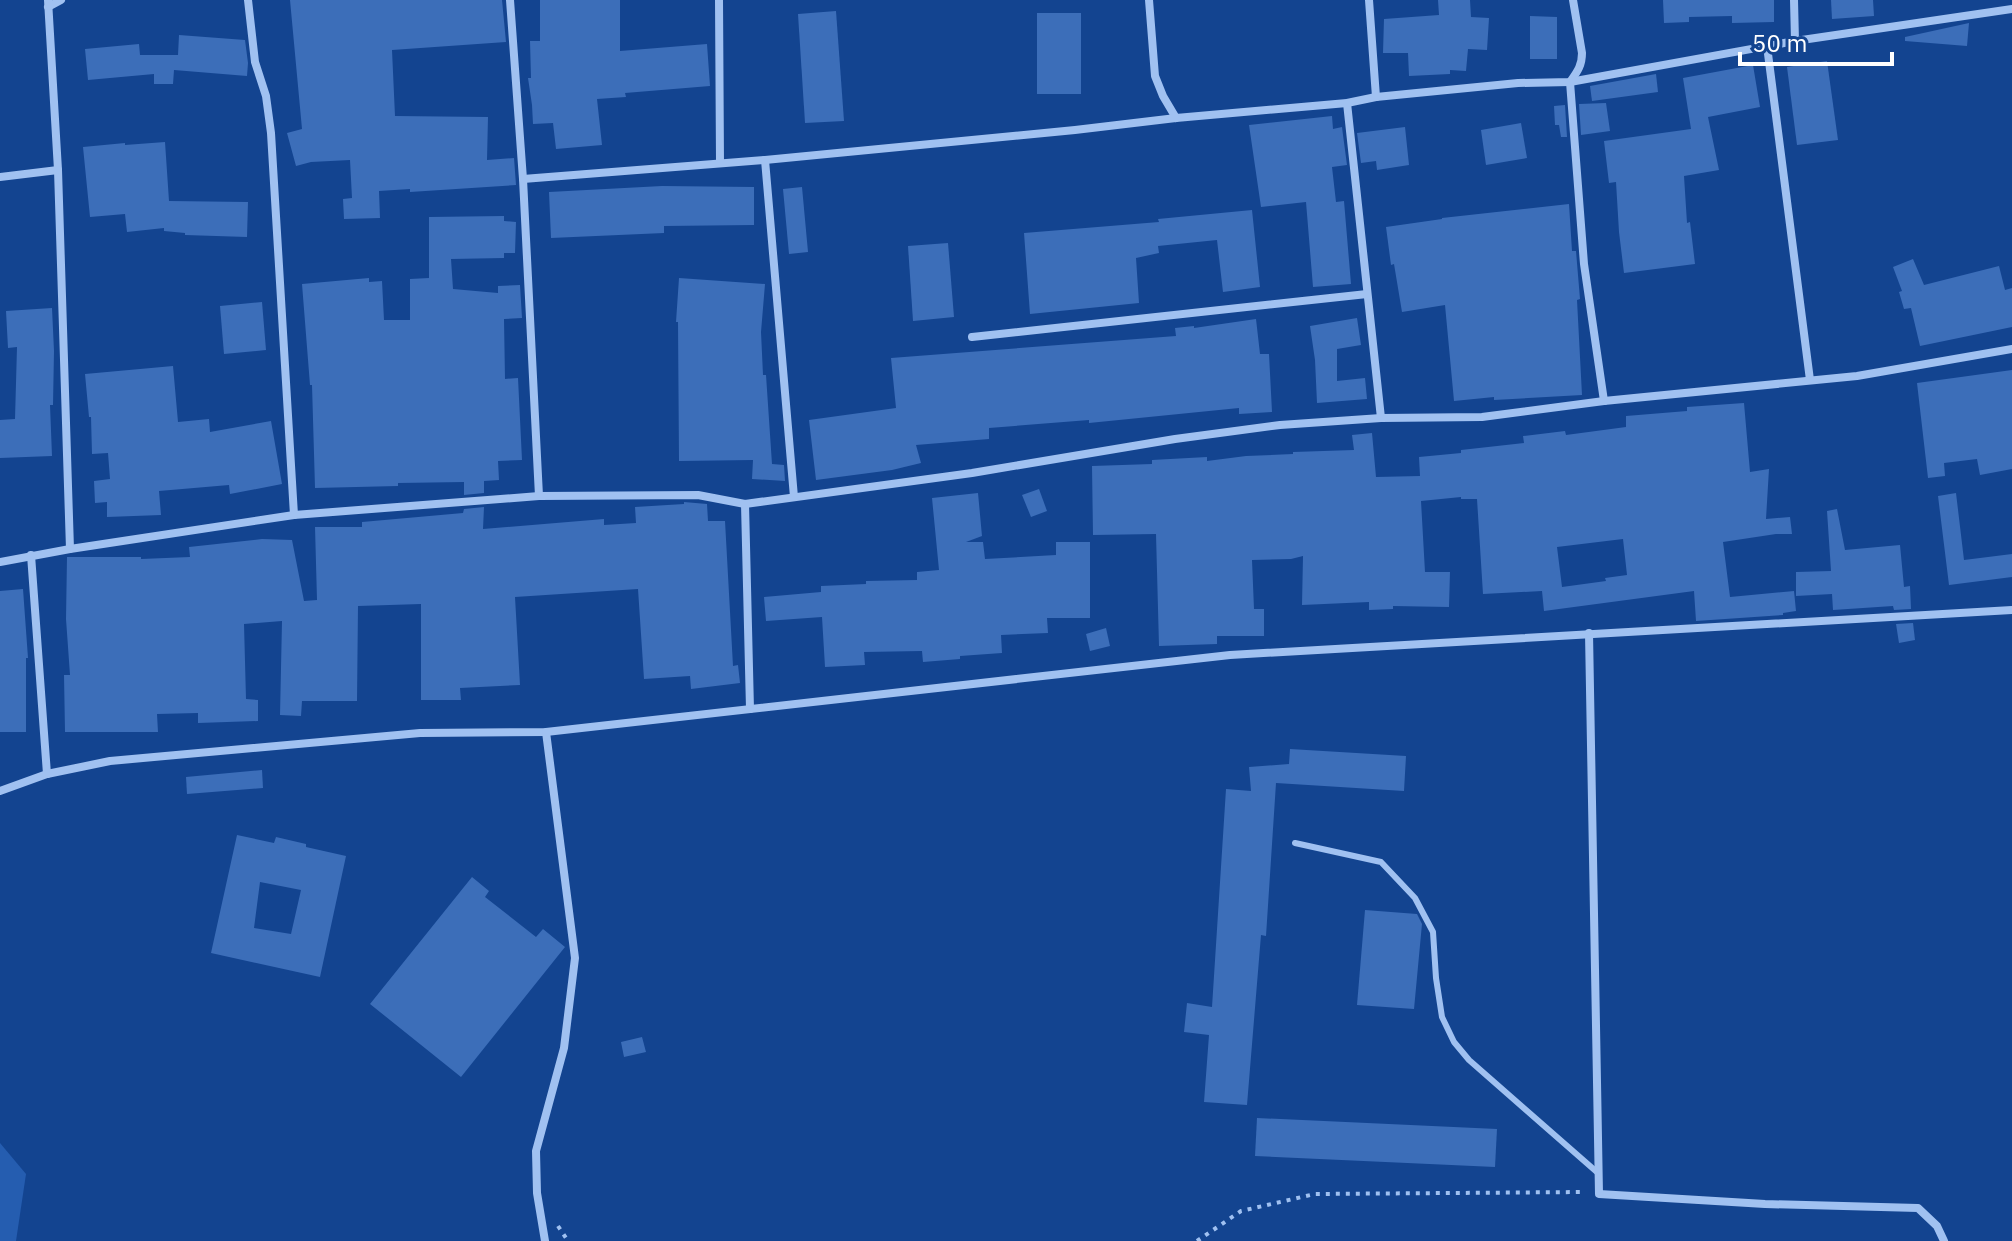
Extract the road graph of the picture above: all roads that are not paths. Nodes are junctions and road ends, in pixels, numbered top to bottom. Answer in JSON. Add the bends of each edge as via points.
{"nodes":[{"id":1,"x":61,"y":0,"type":"edge"},
{"id":2,"x":248,"y":0,"type":"edge"},
{"id":3,"x":510,"y":0,"type":"edge"},
{"id":4,"x":719,"y":0,"type":"edge"},
{"id":5,"x":1149,"y":0,"type":"edge"},
{"id":6,"x":1369,"y":0,"type":"edge"},
{"id":7,"x":1573,"y":0,"type":"edge"},
{"id":8,"x":1794,"y":0,"type":"edge"},
{"id":9,"x":48,"y":3,"type":"edge"},
{"id":10,"x":2012,"y":9,"type":"edge"},
{"id":11,"x":1795,"y":41,"type":"junction"},
{"id":12,"x":1767,"y":46,"type":"junction"},
{"id":13,"x":1570,"y":82,"type":"junction"},
{"id":14,"x":1376,"y":97,"type":"junction"},
{"id":15,"x":1347,"y":103,"type":"junction"},
{"id":16,"x":1176,"y":118,"type":"junction"},
{"id":17,"x":765,"y":160,"type":"junction"},
{"id":18,"x":720,"y":162,"type":"junction"},
{"id":19,"x":58,"y":170,"type":"junction"},
{"id":20,"x":0,"y":177,"type":"edge"},
{"id":21,"x":523,"y":179,"type":"junction"},
{"id":22,"x":1367,"y":294,"type":"junction"},
{"id":23,"x":972,"y":337,"type":"dead end"},
{"id":24,"x":2012,"y":349,"type":"edge"},
{"id":25,"x":1810,"y":380,"type":"junction"},
{"id":26,"x":1604,"y":401,"type":"junction"},
{"id":27,"x":1381,"y":418,"type":"junction"},
{"id":28,"x":539,"y":496,"type":"junction"},
{"id":29,"x":794,"y":497,"type":"junction"},
{"id":30,"x":745,"y":504,"type":"junction"},
{"id":31,"x":294,"y":515,"type":"junction"},
{"id":32,"x":70,"y":549,"type":"junction"},
{"id":33,"x":31,"y":555,"type":"junction"},
{"id":34,"x":0,"y":562,"type":"edge"},
{"id":35,"x":2012,"y":610,"type":"edge"},
{"id":36,"x":1589,"y":633,"type":"junction"},
{"id":37,"x":750,"y":709,"type":"junction"},
{"id":38,"x":546,"y":732,"type":"junction"},
{"id":39,"x":47,"y":774,"type":"junction"},
{"id":40,"x":0,"y":791,"type":"edge"},
{"id":41,"x":1295,"y":843,"type":"dead end"},
{"id":42,"x":1598,"y":1173,"type":"junction"},
{"id":43,"x":545,"y":1241,"type":"edge"},
{"id":44,"x":1944,"y":1241,"type":"edge"}],
"edges":[{"from":1,"to":9,"type":"street"},
{"from":2,"to":31,"type":"street","via":[[271,133]]},
{"from":3,"to":21,"type":"street"},
{"from":4,"to":18,"type":"street"},
{"from":5,"to":16,"type":"street","via":[[1155,76]]},
{"from":6,"to":14,"type":"street"},
{"from":7,"to":13,"type":"street","via":[[1582,62]]},
{"from":8,"to":11,"type":"street"},
{"from":9,"to":19,"type":"street"},
{"from":10,"to":11,"type":"street"},
{"from":11,"to":12,"type":"street"},
{"from":12,"to":13,"type":"street"},
{"from":12,"to":25,"type":"street"},
{"from":13,"to":14,"type":"street"},
{"from":13,"to":26,"type":"street","via":[[1584,264]]},
{"from":14,"to":15,"type":"street"},
{"from":15,"to":16,"type":"street"},
{"from":15,"to":22,"type":"street"},
{"from":16,"to":17,"type":"street"},
{"from":17,"to":18,"type":"street"},
{"from":17,"to":29,"type":"street"},
{"from":18,"to":21,"type":"street"},
{"from":19,"to":20,"type":"street"},
{"from":19,"to":32,"type":"street"},
{"from":21,"to":28,"type":"street"},
{"from":22,"to":23,"type":"street"},
{"from":22,"to":27,"type":"street"},
{"from":24,"to":25,"type":"street"},
{"from":25,"to":26,"type":"street"},
{"from":26,"to":27,"type":"street","via":[[1482,417]]},
{"from":27,"to":29,"type":"street","via":[[1175,439]]},
{"from":28,"to":30,"type":"street","via":[[698,495]]},
{"from":28,"to":31,"type":"street"},
{"from":29,"to":30,"type":"street"},
{"from":30,"to":37,"type":"street"},
{"from":31,"to":32,"type":"street"},
{"from":32,"to":33,"type":"street"},
{"from":33,"to":34,"type":"street"},
{"from":33,"to":39,"type":"street"},
{"from":35,"to":36,"type":"street"},
{"from":36,"to":37,"type":"street","via":[[1230,655]]},
{"from":36,"to":42,"type":"street"},
{"from":37,"to":38,"type":"street"},
{"from":38,"to":39,"type":"street","via":[[420,733],[110,761]]},
{"from":38,"to":43,"type":"street","via":[[575,958],[564,1048],[536,1151]]},
{"from":39,"to":40,"type":"street"},
{"from":41,"to":42,"type":"lane","via":[[1381,862],[1415,898],[1433,932],[1442,1017],[1454,1042]]},
{"from":42,"to":44,"type":"street","via":[[1599,1194],[1918,1208]]}]}
